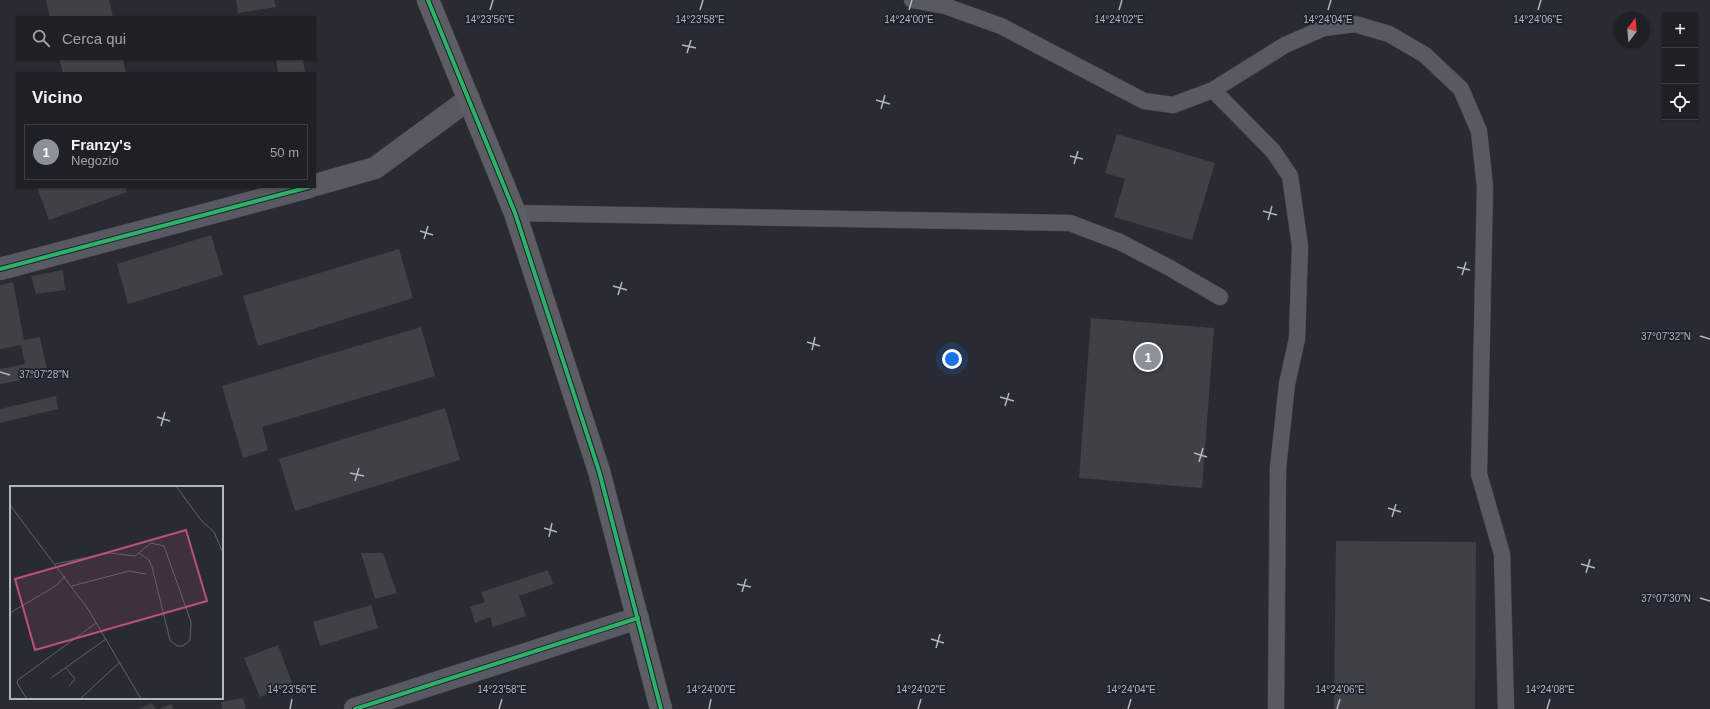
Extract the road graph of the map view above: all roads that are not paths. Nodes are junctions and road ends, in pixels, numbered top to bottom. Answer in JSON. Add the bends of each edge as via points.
{"nodes":[{"id":1,"x":428,"y":0,"type":"edge"},
{"id":2,"x":912,"y":0,"type":"edge"},
{"id":3,"x":1213,"y":90,"type":"junction"},
{"id":4,"x":469,"y":100,"type":"junction"},
{"id":5,"x":316,"y":185,"type":"edge"},
{"id":6,"x":305,"y":188,"type":"edge"},
{"id":7,"x":515,"y":213,"type":"junction"},
{"id":8,"x":0,"y":269,"type":"edge"},
{"id":9,"x":1220,"y":296,"type":"dead end"},
{"id":10,"x":638,"y":618,"type":"junction"},
{"id":11,"x":355,"y":709,"type":"edge"},
{"id":12,"x":661,"y":709,"type":"edge"},
{"id":13,"x":1276,"y":709,"type":"edge"},
{"id":14,"x":1506,"y":709,"type":"edge"}],
"edges":[{"from":1,"to":4,"type":"street"},
{"from":2,"to":3,"type":"lane","via":[[945,6],[1001,26],[1144,101],[1173,106]]},
{"from":3,"to":13,"type":"lane","via":[[1273,151],[1290,176],[1300,246],[1298,339],[1287,384],[1278,468]]},
{"from":3,"to":14,"type":"lane","via":[[1285,45],[1324,28],[1355,24],[1389,34],[1425,55],[1461,89],[1479,131],[1485,187],[1479,474],[1502,554]]},
{"from":4,"to":5,"type":"street","via":[[375,168]]},
{"from":4,"to":7,"type":"street"},
{"from":6,"to":8,"type":"street"},
{"from":7,"to":9,"type":"lane","via":[[1070,223],[1120,242]]},
{"from":7,"to":10,"type":"street","via":[[599,471]]},
{"from":10,"to":11,"type":"street"},
{"from":10,"to":12,"type":"street"}]}
